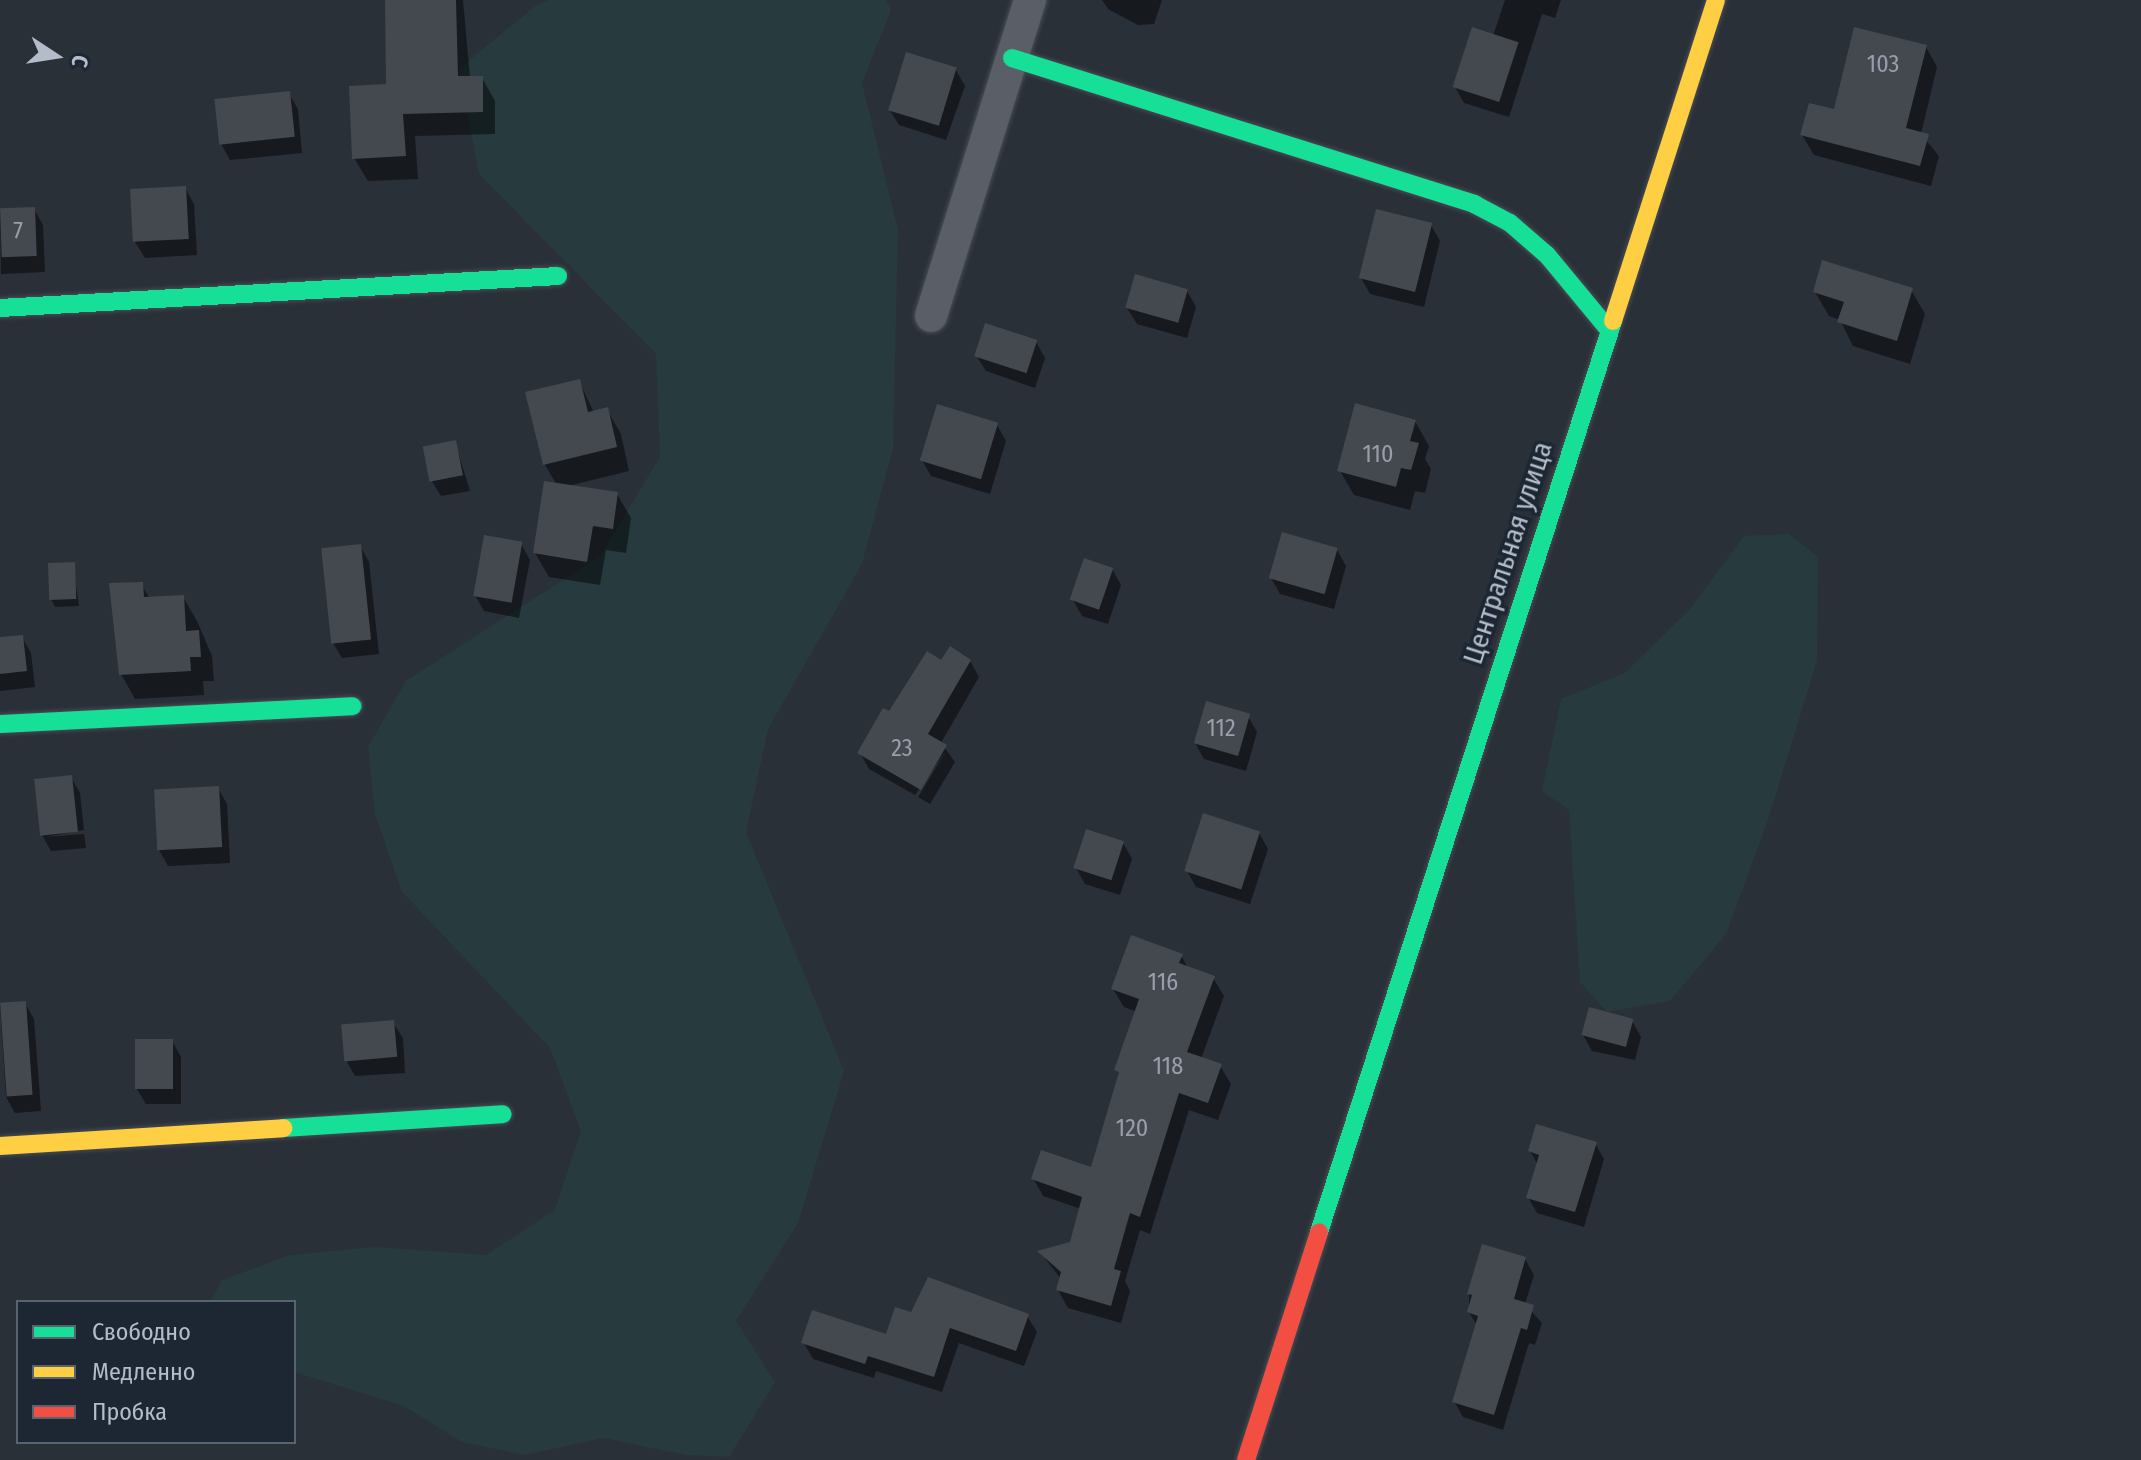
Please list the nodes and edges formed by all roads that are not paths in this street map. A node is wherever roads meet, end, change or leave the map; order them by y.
1 (1030, 0) edge
2 (1716, 0) edge
3 (1012, 58) junction
4 (558, 276) dead end
5 (0, 308) edge
6 (931, 316) dead end
7 (1609, 330) junction
8 (353, 706) dead end
9 (0, 724) edge
10 (503, 1114) dead end
11 (0, 1146) edge
12 (1246, 1460) edge

1 - 3 street
2 - 7 street, Центральная улица
3 - 6 street
3 - 7 street
4 - 5 street
7 - 12 street, Центральная улица
8 - 9 street
10 - 11 street

